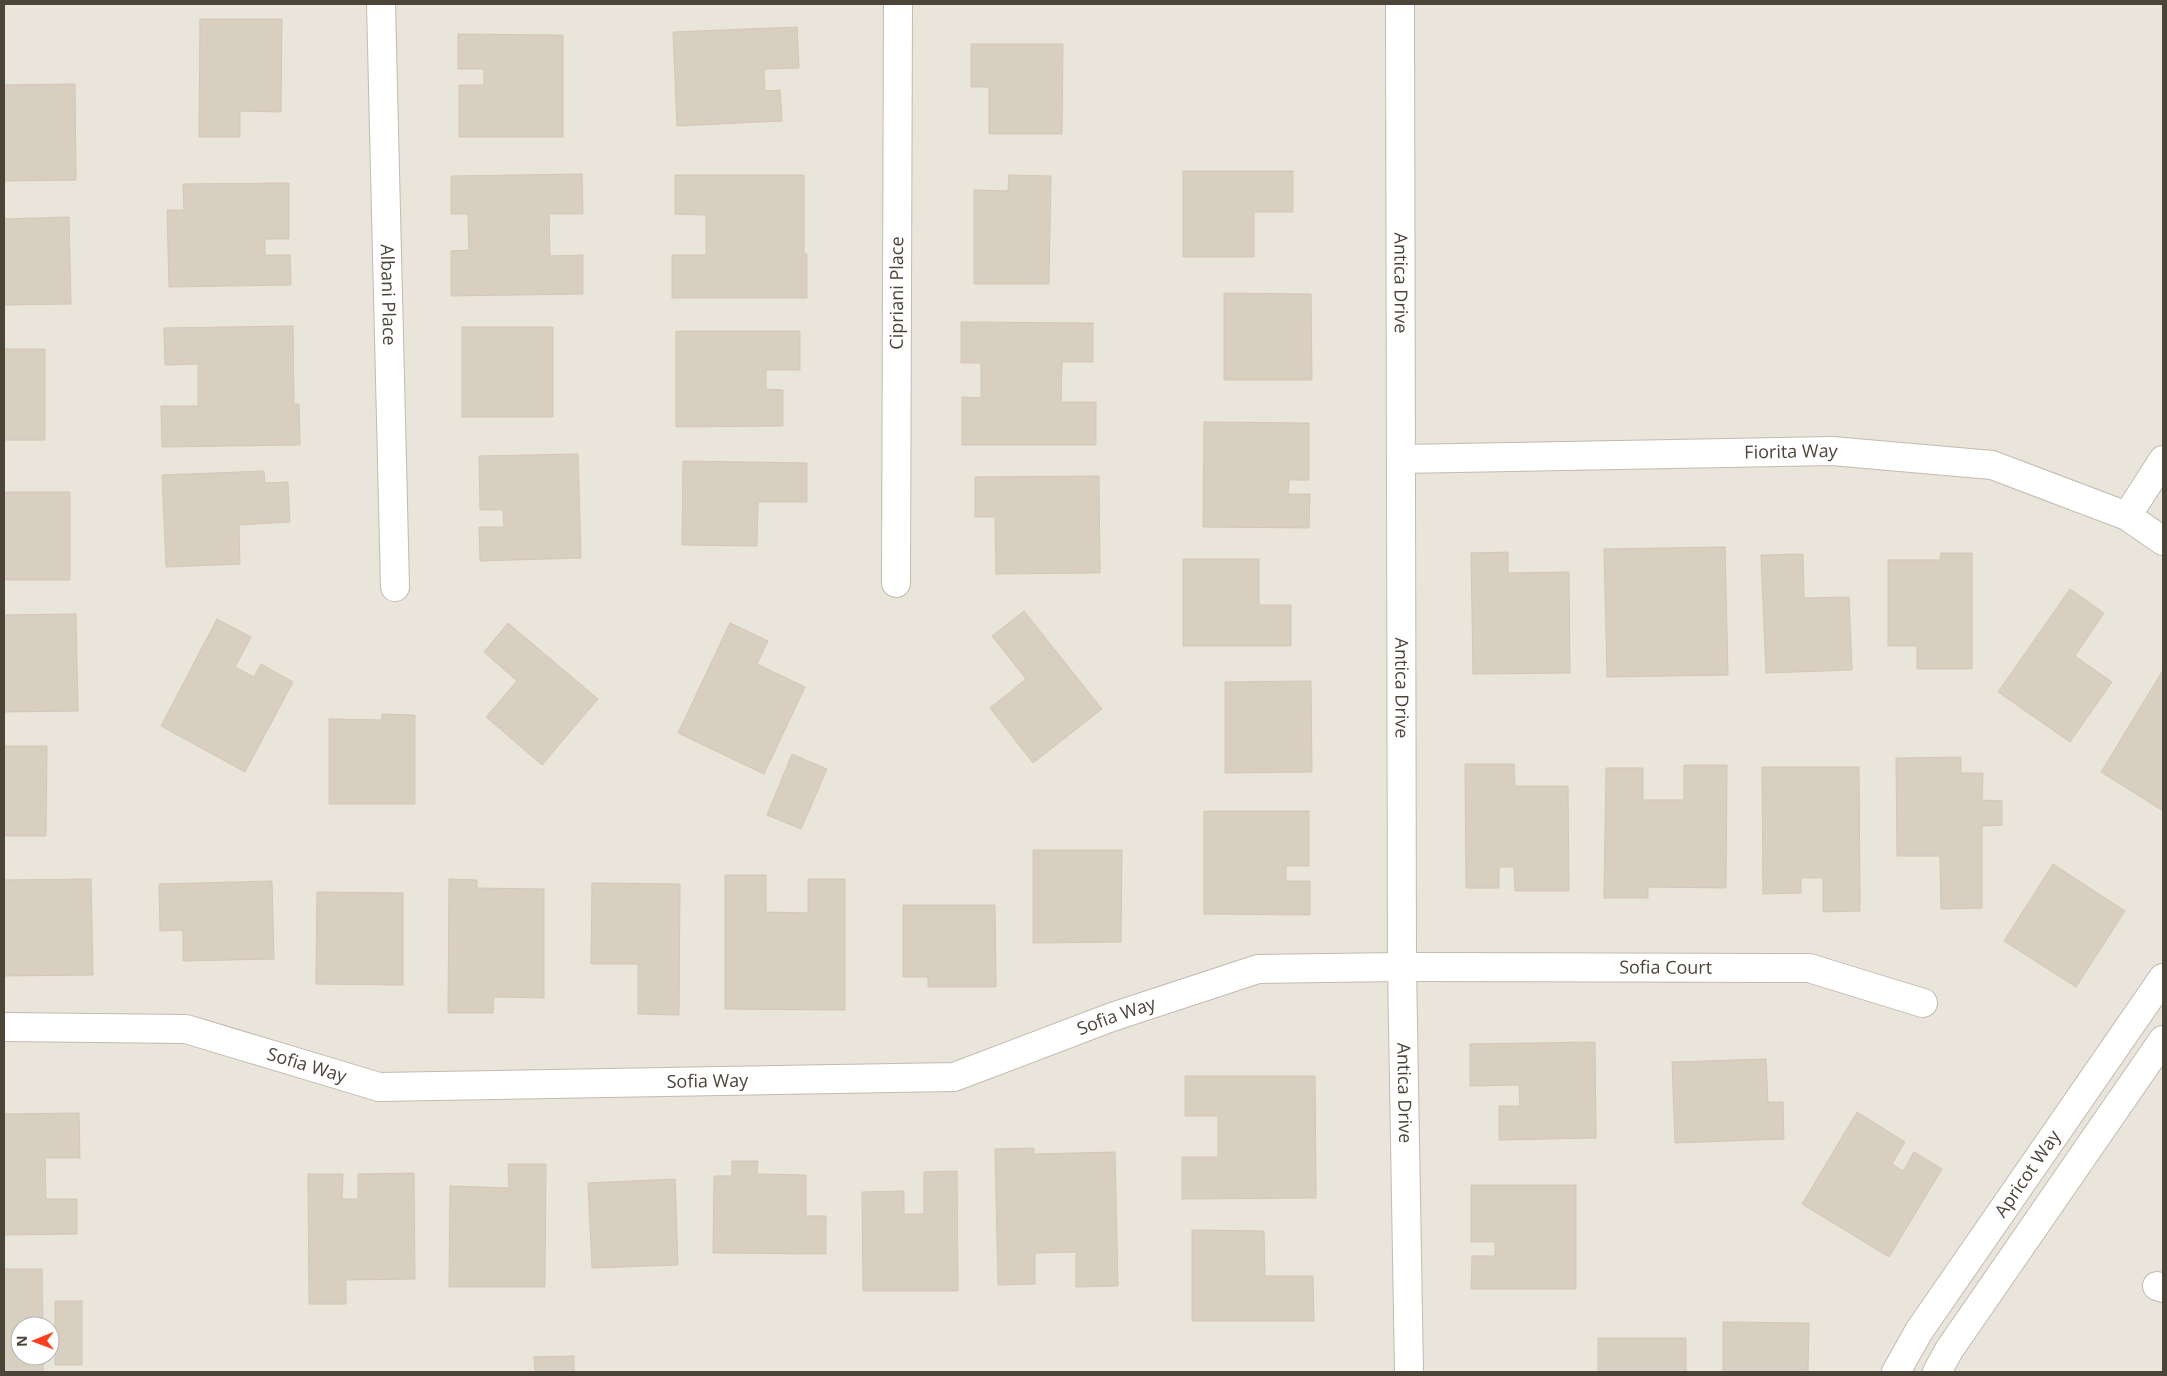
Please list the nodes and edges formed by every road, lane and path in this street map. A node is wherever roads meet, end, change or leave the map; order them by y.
1 (381, 4) edge
2 (898, 4) edge
3 (1400, 4) edge
4 (1401, 459) junction
5 (2163, 460) edge
6 (2127, 516) junction
7 (2163, 541) edge
8 (896, 583) dead end
9 (395, 587) dead end
10 (1402, 967) junction
11 (2163, 978) edge
12 (1923, 1003) dead end
13 (4, 1027) edge
14 (2163, 1040) edge
15 (1409, 1372) edge
16 (1896, 1372) edge
17 (1937, 1372) edge

1 - 9 street, Albani Place
2 - 8 street, Cipriani Place
3 - 4 street, Antica Drive
4 - 6 street, Fiorita Way
4 - 10 street, Antica Drive
5 - 6 street
6 - 7 street, Fiorita Way
10 - 12 street, Sofia Court
10 - 13 street, Sofia Way
10 - 15 street, Antica Drive
11 - 16 street, Apricot Way
14 - 17 street, Apricot Way

